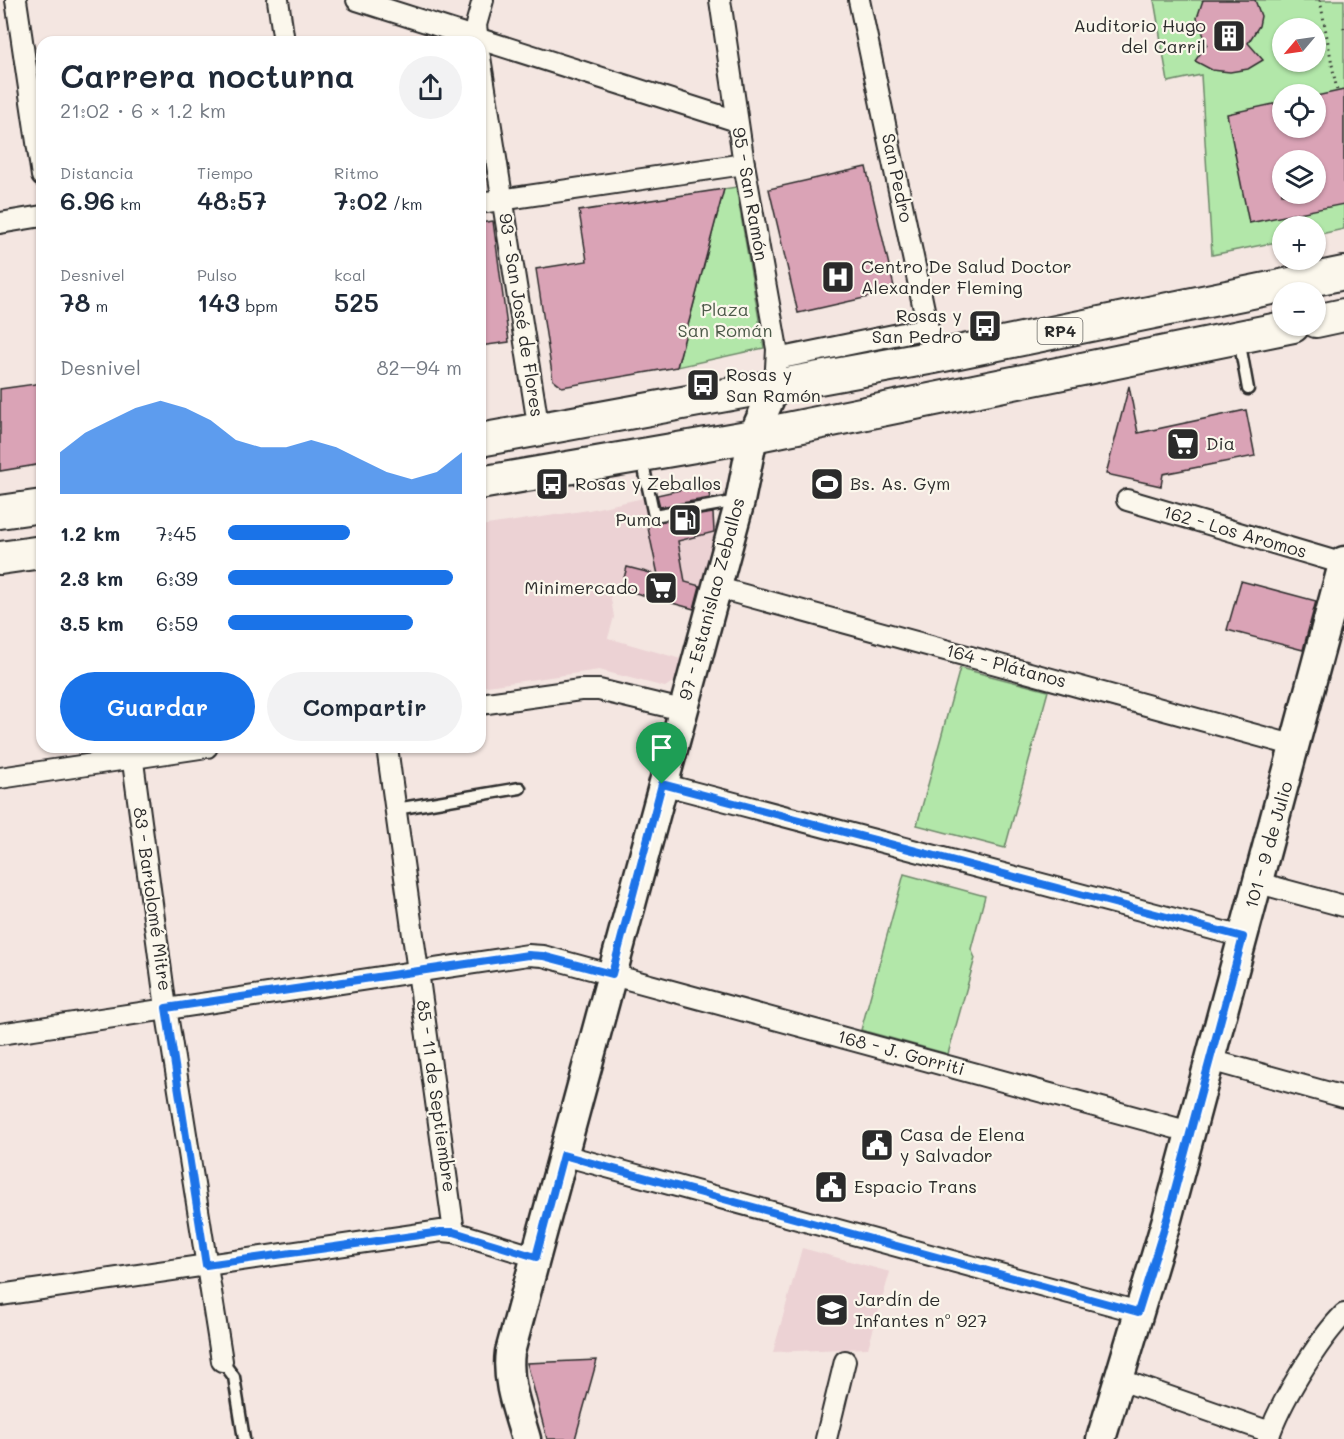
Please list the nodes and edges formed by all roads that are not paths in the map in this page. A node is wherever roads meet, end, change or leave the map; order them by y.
1 (16, 0) edge
2 (278, 0) edge
3 (357, 0) edge
4 (483, 0) edge
5 (720, 0) edge
6 (859, 0) edge
7 (283, 36) edge
8 (452, 36) edge
9 (477, 36) edge
10 (486, 48) edge
11 (486, 97) edge
12 (737, 121) junction
13 (36, 135) edge
14 (744, 164) junction
15 (502, 200) junction
16 (486, 202) edge
17 (36, 217) edge
18 (0, 223) edge
19 (1344, 273) edge
20 (1344, 315) edge
21 (1326, 319) edge
22 (1272, 330) edge
23 (1238, 337) junction
24 (931, 342) junction
25 (776, 373) junction
26 (1248, 389) dead end
27 (539, 431) junction
28 (753, 436) junction
29 (486, 439) edge
30 (641, 455) junction
31 (486, 482) edge
32 (1127, 500) dead end
33 (740, 501) junction
34 (36, 507) edge
35 (0, 512) edge
36 (36, 553) edge
37 (0, 558) edge
38 (1344, 563) edge
39 (715, 587) junction
40 (486, 704) edge
41 (682, 710) junction
42 (1296, 746) junction
43 (132, 753) edge
44 (388, 753) edge
45 (0, 778) edge
46 (662, 784) junction
47 (520, 789) dead end
48 (396, 809) junction
49 (1259, 883) junction
50 (1344, 906) edge
51 (1243, 937) junction
52 (419, 970) junction
53 (612, 974) junction
54 (166, 1008) junction
55 (0, 1034) edge
56 (1210, 1060) junction
57 (1344, 1097) edge
58 (1190, 1132) junction
59 (563, 1155) junction
60 (454, 1232) junction
61 (536, 1257) junction
62 (206, 1265) junction
63 (0, 1295) edge
64 (1138, 1312) junction
65 (1344, 1314) edge
66 (222, 1361) joint
67 (845, 1361) dead end
68 (1118, 1379) junction
69 (1269, 1436) edge
70 (244, 1439) edge
71 (526, 1439) edge
72 (826, 1439) edge
73 (1101, 1439) edge

1 - 13 street
2 - 7 street
3 - 8 street
4 - 9 street, 93 - San José de Flores
5 - 12 street, 95 - San Ramón
6 - 24 street, San Pedro
10 - 12 street
11 - 15 street, 93 - San José de Flores
12 - 14 street, 95 - San Ramón
14 - 15 street
14 - 25 street, 95 - San Ramón
15 - 16 street
15 - 27 street, 93 - San José de Flores
17 - 18 street
19 - 24 main road, RP4
20 - 21 main road
22 - 23 main road, RP4
23 - 26 lane
23 - 28 main road, RP4
24 - 25 main road, RP4
25 - 27 main road, RP4
25 - 28 street, 97 - Estanislao Zeballos
27 - 29 main road, RP4
28 - 30 main road, RP4
28 - 33 street, 97 - Estanislao Zeballos
30 - 31 main road, RP4
30 - 33 lane
32 - 38 street, 162 - Los Aromos
33 - 39 street, 97 - Estanislao Zeballos
34 - 35 main road
36 - 37 main road
38 - 42 street, 101 - 9 de Julio
39 - 41 street, 97 - Estanislao Zeballos
39 - 42 street, 164 - Plátanos
40 - 41 street
41 - 46 street, 97 - Estanislao Zeballos
42 - 49 street, 101 - 9 de Julio
43 - 45 street
43 - 54 street, 83 - Bartolomé Mitre
44 - 48 street, 85 - 11 de Septiembre
46 - 51 street
46 - 53 street, 97 - Estanislao Zeballos
47 - 48 lane
48 - 52 street, 85 - 11 de Septiembre
49 - 50 street
49 - 51 street, 101 - 9 de Julio
51 - 56 street, 101 - 9 de Julio
52 - 53 street, 168 - J. Gorriti
52 - 54 street, 168 - J. Gorriti
52 - 60 street, 85 - 11 de Septiembre
53 - 58 street, 168 - J. Gorriti
53 - 59 street, 97 - Estanislao Zeballos
54 - 55 street, 168 - J. Gorriti
54 - 62 street, 83 - Bartolomé Mitre
56 - 57 street
56 - 58 street, 101 - 9 de Julio
58 - 64 street, 101 - 9 de Julio
59 - 61 street, 97 - Estanislao Zeballos
59 - 64 street
60 - 61 street
60 - 62 street
61 - 71 street, 97 - Estanislao Zeballos
62 - 63 street
62 - 66 street, 83 - Bartolomé Mitre
64 - 68 street, 101 - 9 de Julio
65 - 69 street
66 - 70 lane, 83 - Bartolomé Mitre
67 - 72 street
68 - 69 street
68 - 73 street, 101 - 9 de Julio

